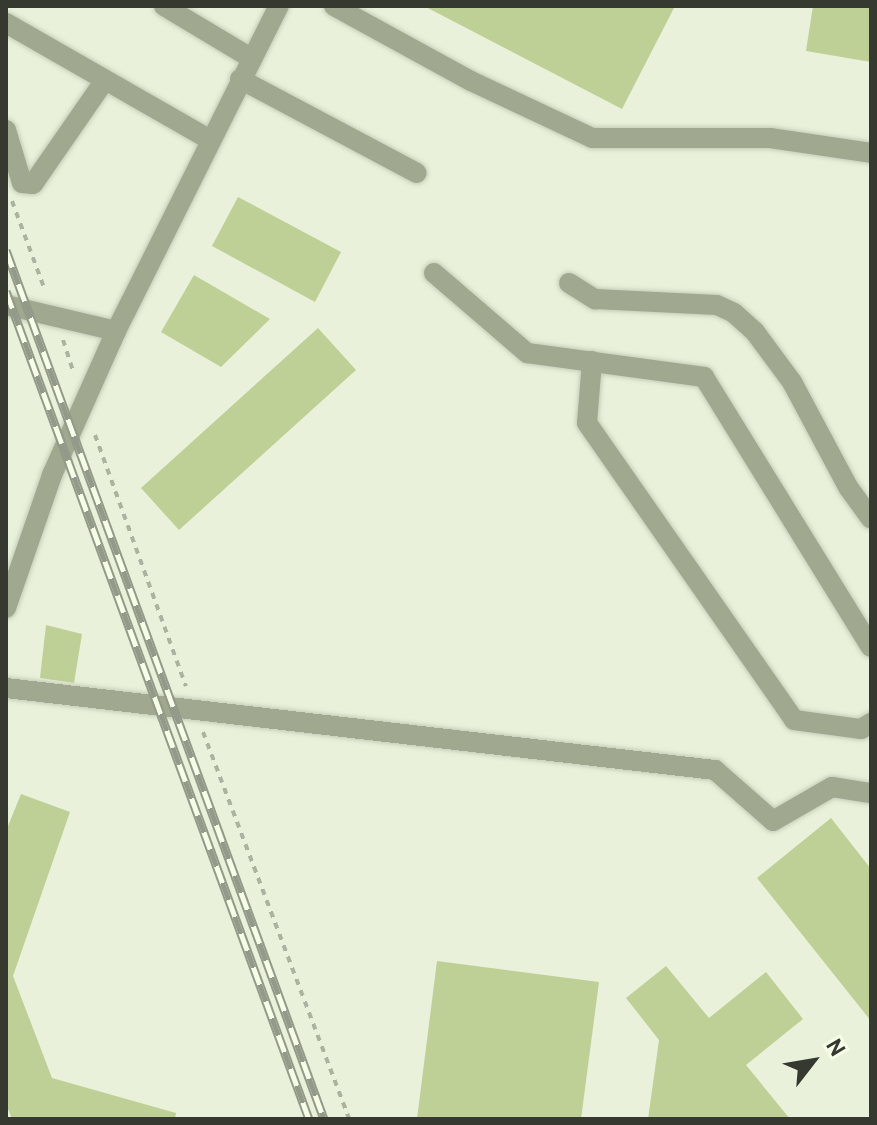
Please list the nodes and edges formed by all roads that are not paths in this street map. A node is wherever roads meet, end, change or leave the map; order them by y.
1 (164, 6) edge
2 (279, 6) edge
3 (334, 6) edge
4 (6, 23) edge
5 (251, 58) junction
6 (240, 79) junction
7 (105, 80) junction
8 (6, 130) edge
9 (210, 140) junction
10 (871, 153) edge
11 (417, 173) dead end
12 (434, 273) dead end
13 (569, 283) dead end
14 (6, 305) edge
15 (116, 331) junction
16 (592, 361) junction
17 (871, 519) edge
18 (6, 608) edge
19 (871, 647) edge
20 (6, 688) edge
21 (871, 723) edge
22 (871, 793) edge

1 - 5 street
2 - 5 street
3 - 10 street
4 - 7 street
5 - 6 street
6 - 9 street
6 - 11 street
7 - 8 street
7 - 9 street
9 - 15 street
12 - 16 street
13 - 17 street
14 - 15 street
15 - 18 street
16 - 19 street
16 - 21 street
20 - 22 street

